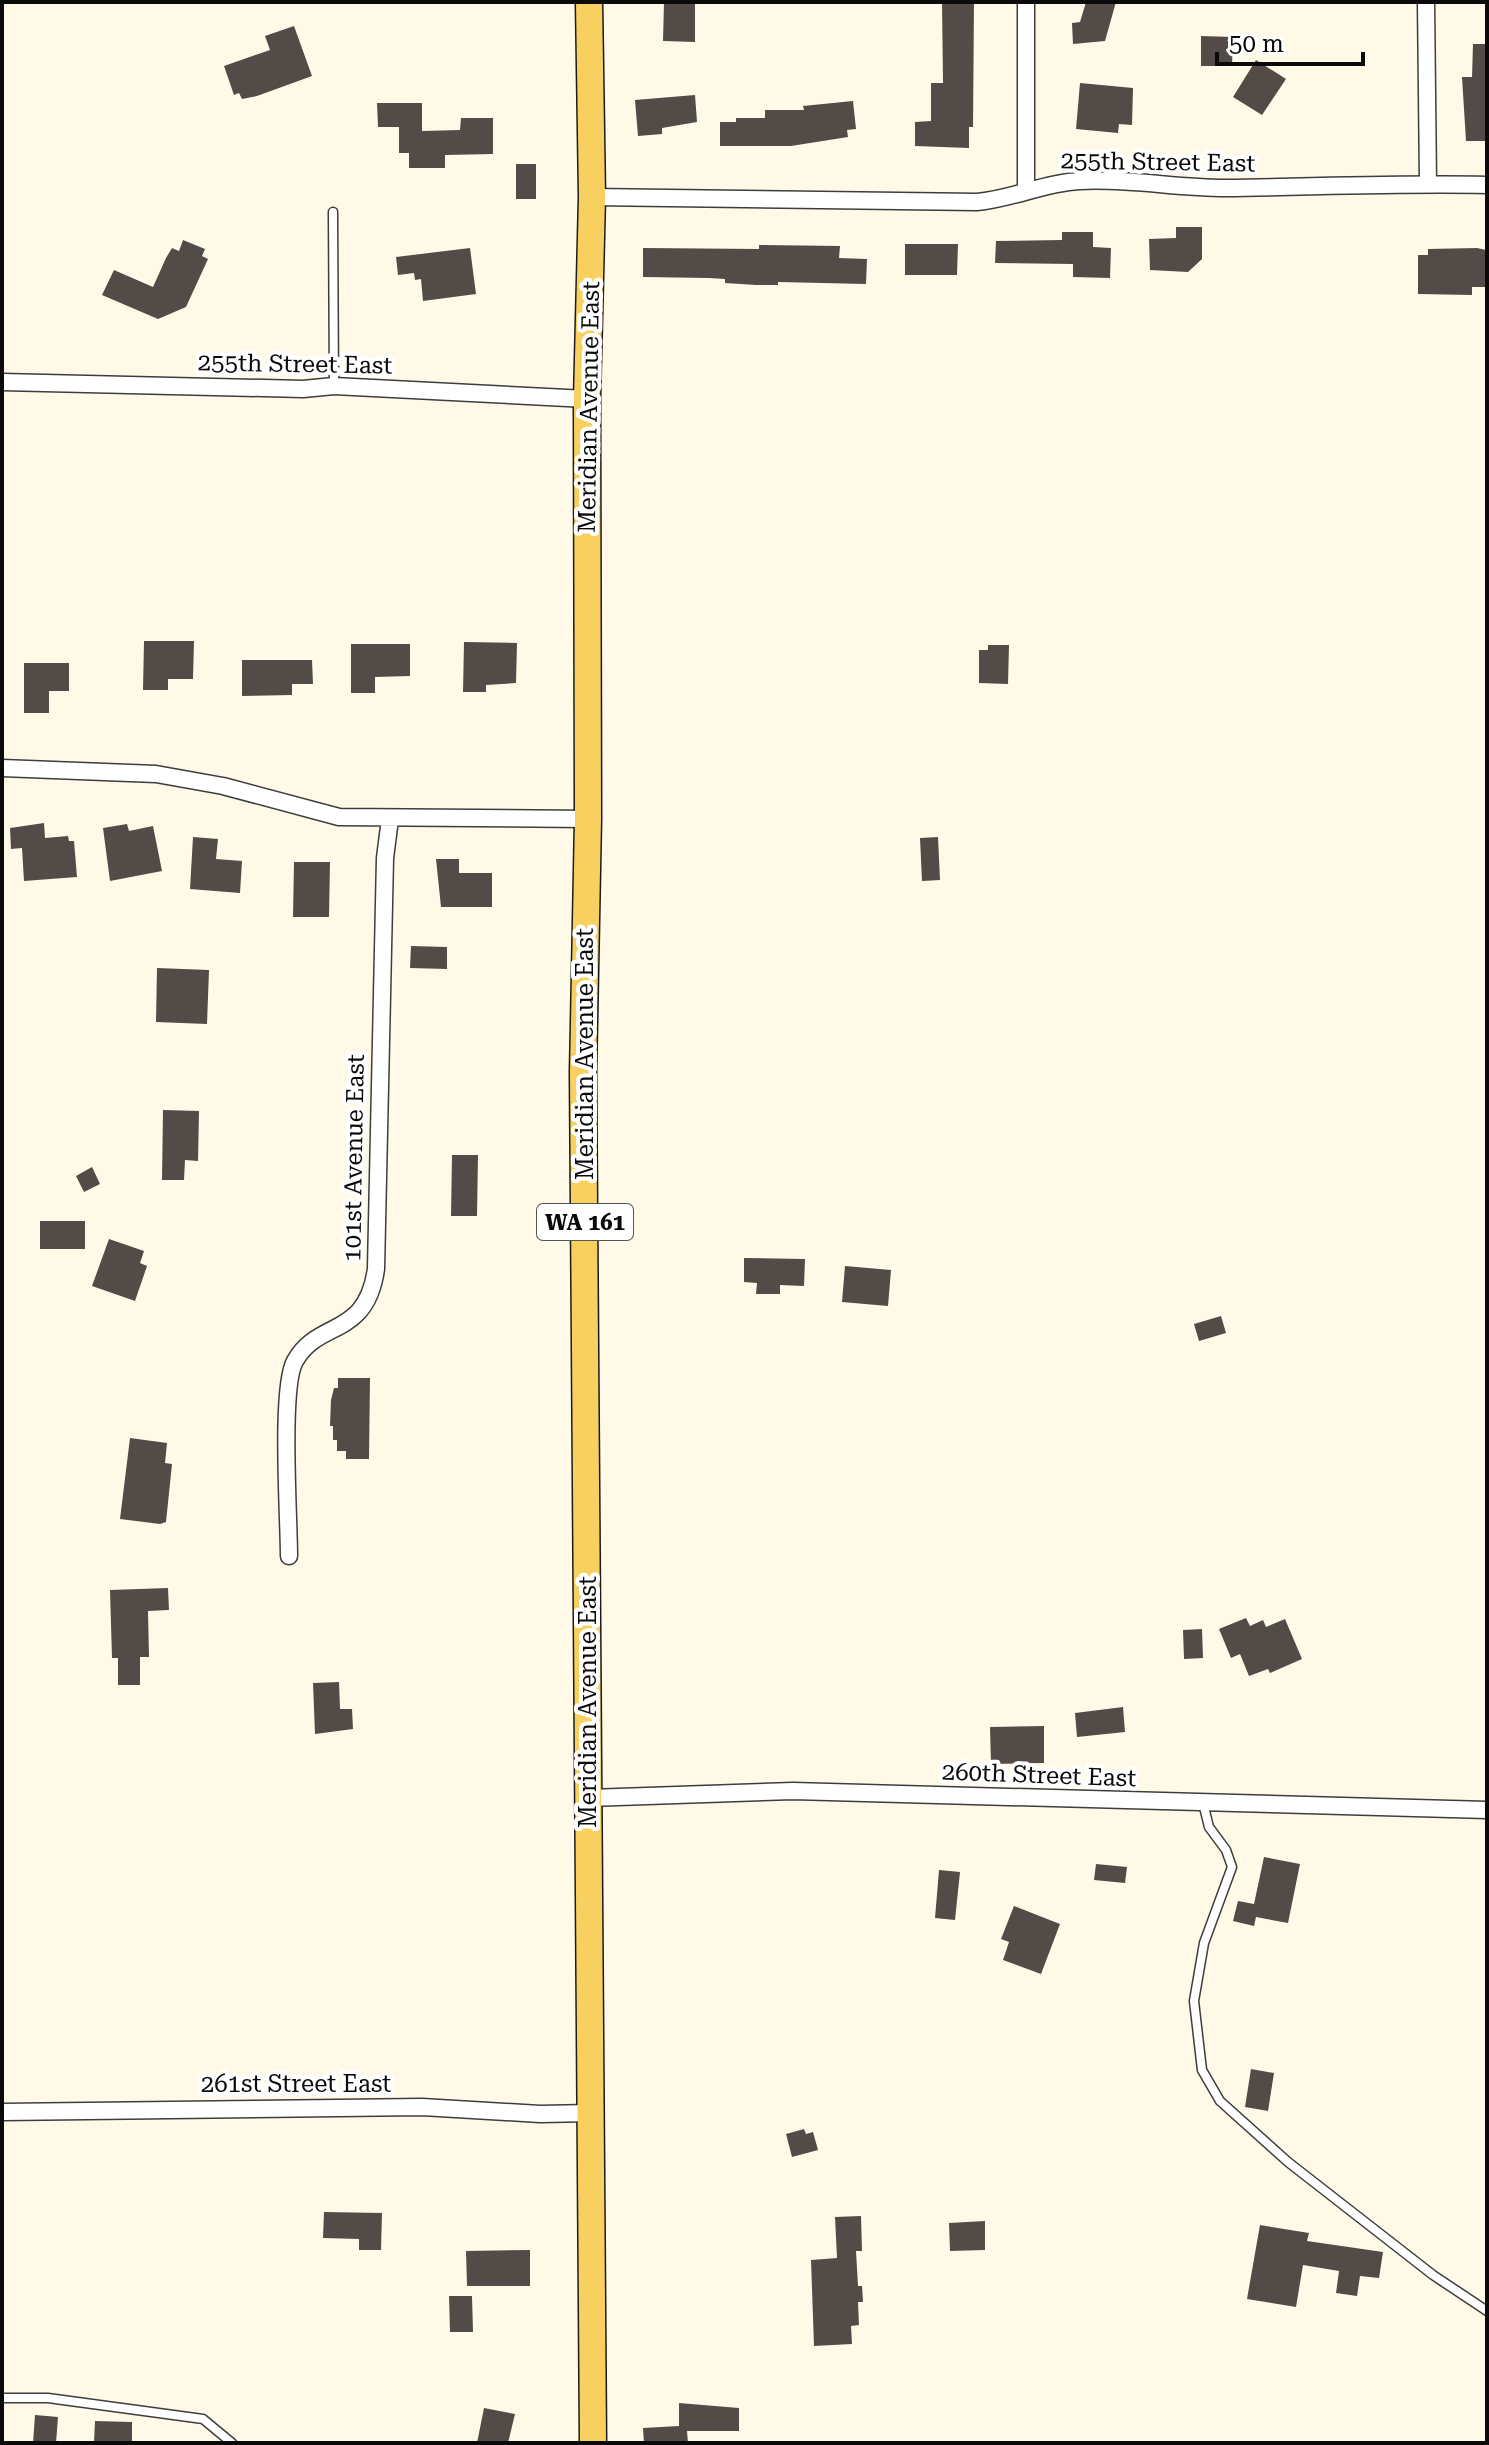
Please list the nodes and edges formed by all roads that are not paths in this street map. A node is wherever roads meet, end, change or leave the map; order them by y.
1 (589, 2) edge
2 (1026, 2) edge
3 (1426, 2) edge
4 (1428, 184) junction
5 (1487, 185) edge
6 (1026, 191) junction
7 (592, 197) junction
8 (333, 212) dead end
9 (2, 382) edge
10 (334, 386) junction
11 (587, 399) junction
12 (2, 768) edge
13 (390, 819) junction
14 (588, 819) junction
15 (289, 1556) dead end
16 (589, 1798) junction
17 (1203, 1803) junction
18 (1487, 1810) edge
19 (2, 2112) edge
20 (591, 2113) junction
21 (1487, 2311) edge
22 (2, 2398) edge
23 (232, 2443) edge
24 (593, 2443) edge

1 - 7 main road, Meridian Avenue East / WA 161
2 - 6 street
3 - 4 street
4 - 5 street, 255th Street East
4 - 6 street, 255th Street East
6 - 7 street, 255th Street East
7 - 11 main road, Meridian Avenue East / WA 161
8 - 10 lane
9 - 10 street, 255th Street East
10 - 11 street, 255th Street East
11 - 14 main road, Meridian Avenue East / WA 161
12 - 13 street
13 - 14 street
13 - 15 street, 101st Avenue East
14 - 16 main road, Meridian Avenue East / WA 161
16 - 17 street, 260th Street East
16 - 20 main road, Meridian Avenue East / WA 161
17 - 18 street, 260th Street East
17 - 21 lane
19 - 20 street, 261st Street East
20 - 24 main road, Meridian Avenue East / WA 161
22 - 23 lane

